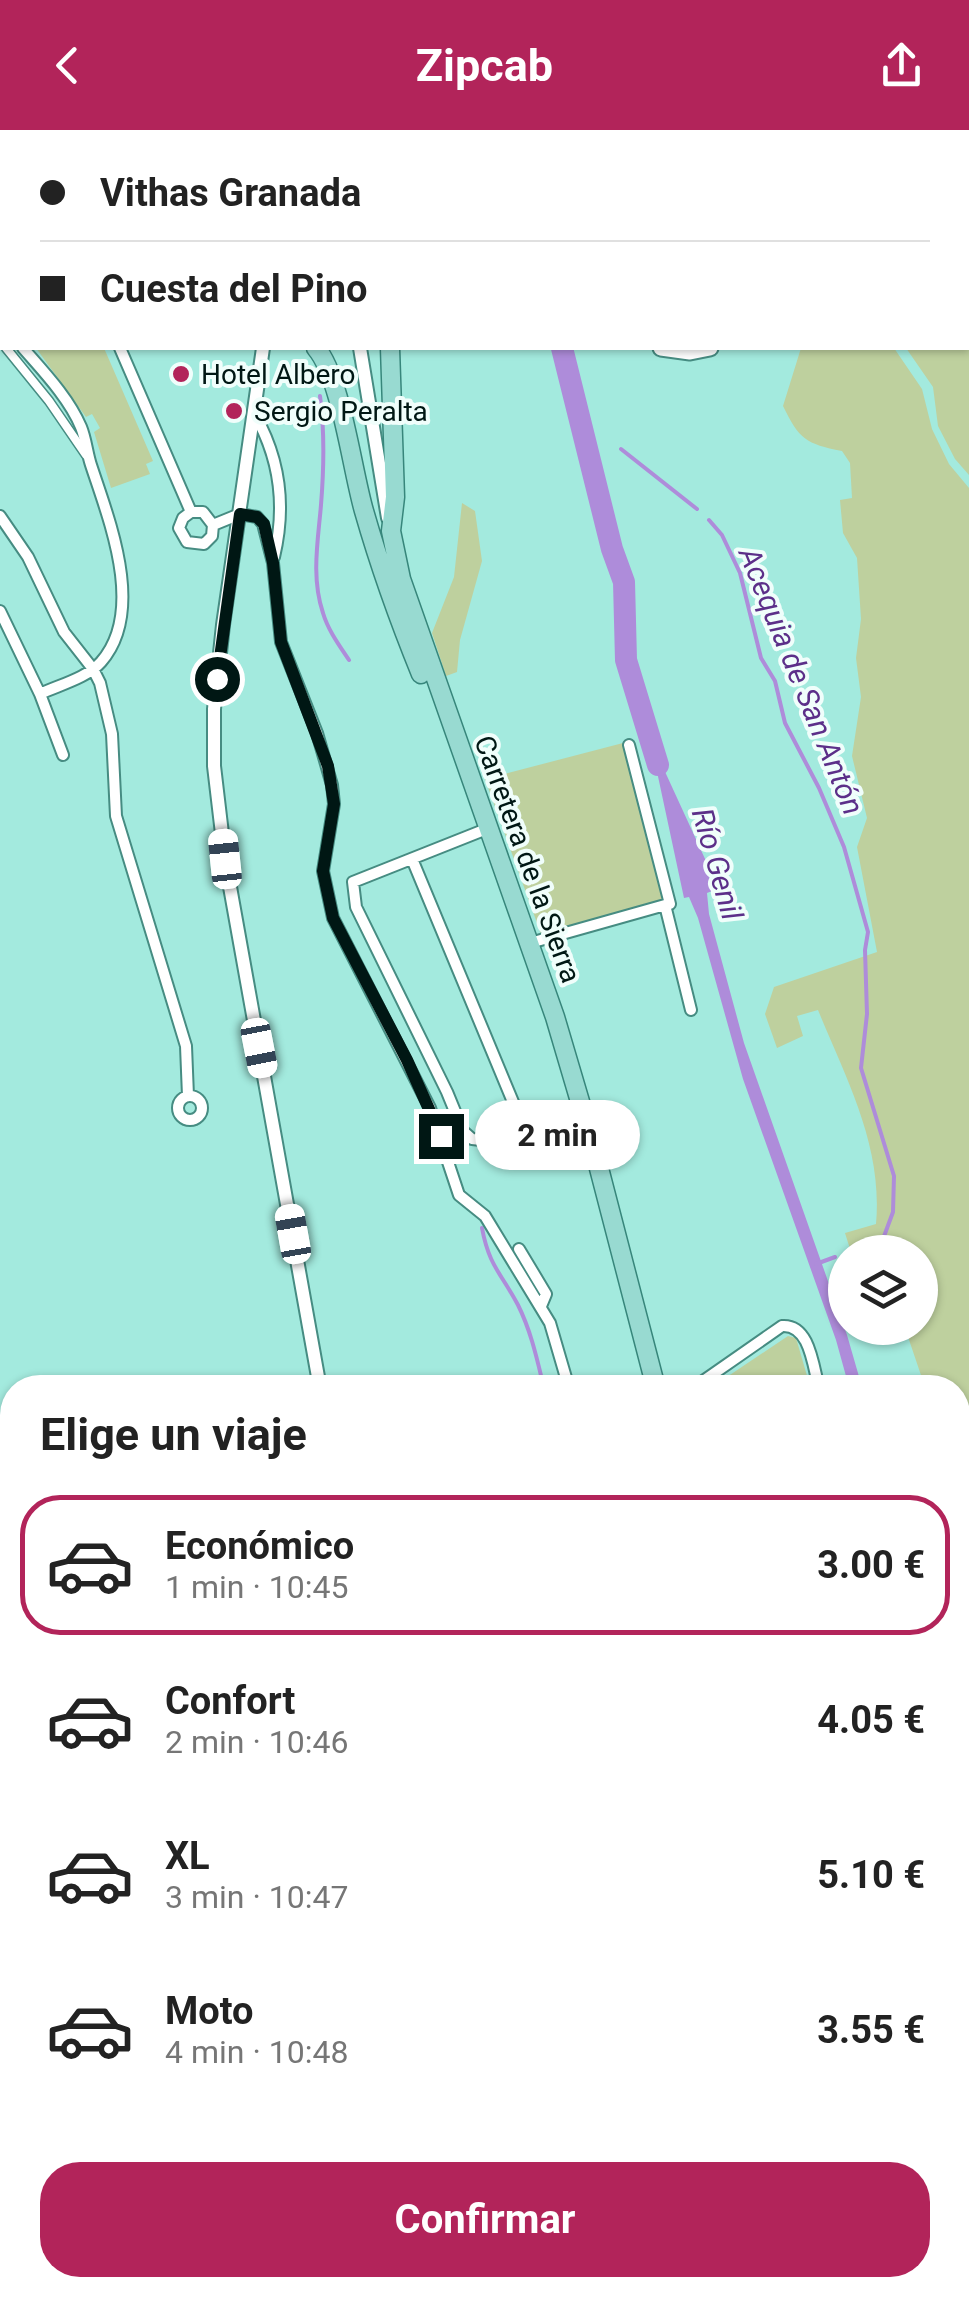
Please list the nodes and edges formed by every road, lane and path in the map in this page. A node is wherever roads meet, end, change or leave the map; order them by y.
1 (8, 350) edge
2 (24, 350) edge
3 (121, 350) edge
4 (265, 350) edge
5 (317, 350) edge
6 (360, 350) edge
7 (390, 350) edge
8 (255, 415) junction
9 (89, 458) junction
10 (191, 512) junction
11 (240, 514) junction
12 (0, 516) edge
13 (214, 525) junction
14 (391, 531) junction
15 (273, 563) junction
16 (0, 610) edge
17 (93, 670) junction
18 (40, 694) junction
19 (629, 745) dead end
20 (63, 755) dead end
21 (463, 758) junction
22 (489, 828) junction
23 (412, 858) junction
24 (665, 905) junction
25 (530, 943) junction
26 (691, 1010) dead end
27 (188, 1096) dead end
28 (582, 1108) junction
29 (523, 1126) junction
30 (519, 1249) dead end
31 (542, 1306) junction
32 (318, 1375) edge
33 (565, 1375) edge
34 (653, 1375) edge
35 (711, 1375) edge
36 (815, 1375) edge

1 - 9 street
2 - 9 street
3 - 10 street
4 - 8 street
5 - 21 main road
6 - 14 street, Carretera de la Sierra
7 - 14 main road
8 - 11 street
8 - 15 street
9 - 17 street
10 - 13 street
10 - 13 street
11 - 13 street
11 - 15 street
11 - 32 street
12 - 17 street
14 - 21 main road, Carretera de la Sierra
15 - 31 street
16 - 18 street
17 - 18 street
17 - 27 street
18 - 20 street
19 - 24 street
21 - 22 main road, Carretera de la Sierra
22 - 23 street
22 - 25 main road, Carretera de la Sierra
23 - 29 street
23 - 29 street
24 - 25 street
24 - 26 street
25 - 28 main road, Carretera de la Sierra
28 - 29 street
28 - 34 main road, Carretera de la Sierra
30 - 31 street
31 - 33 street
35 - 36 street

